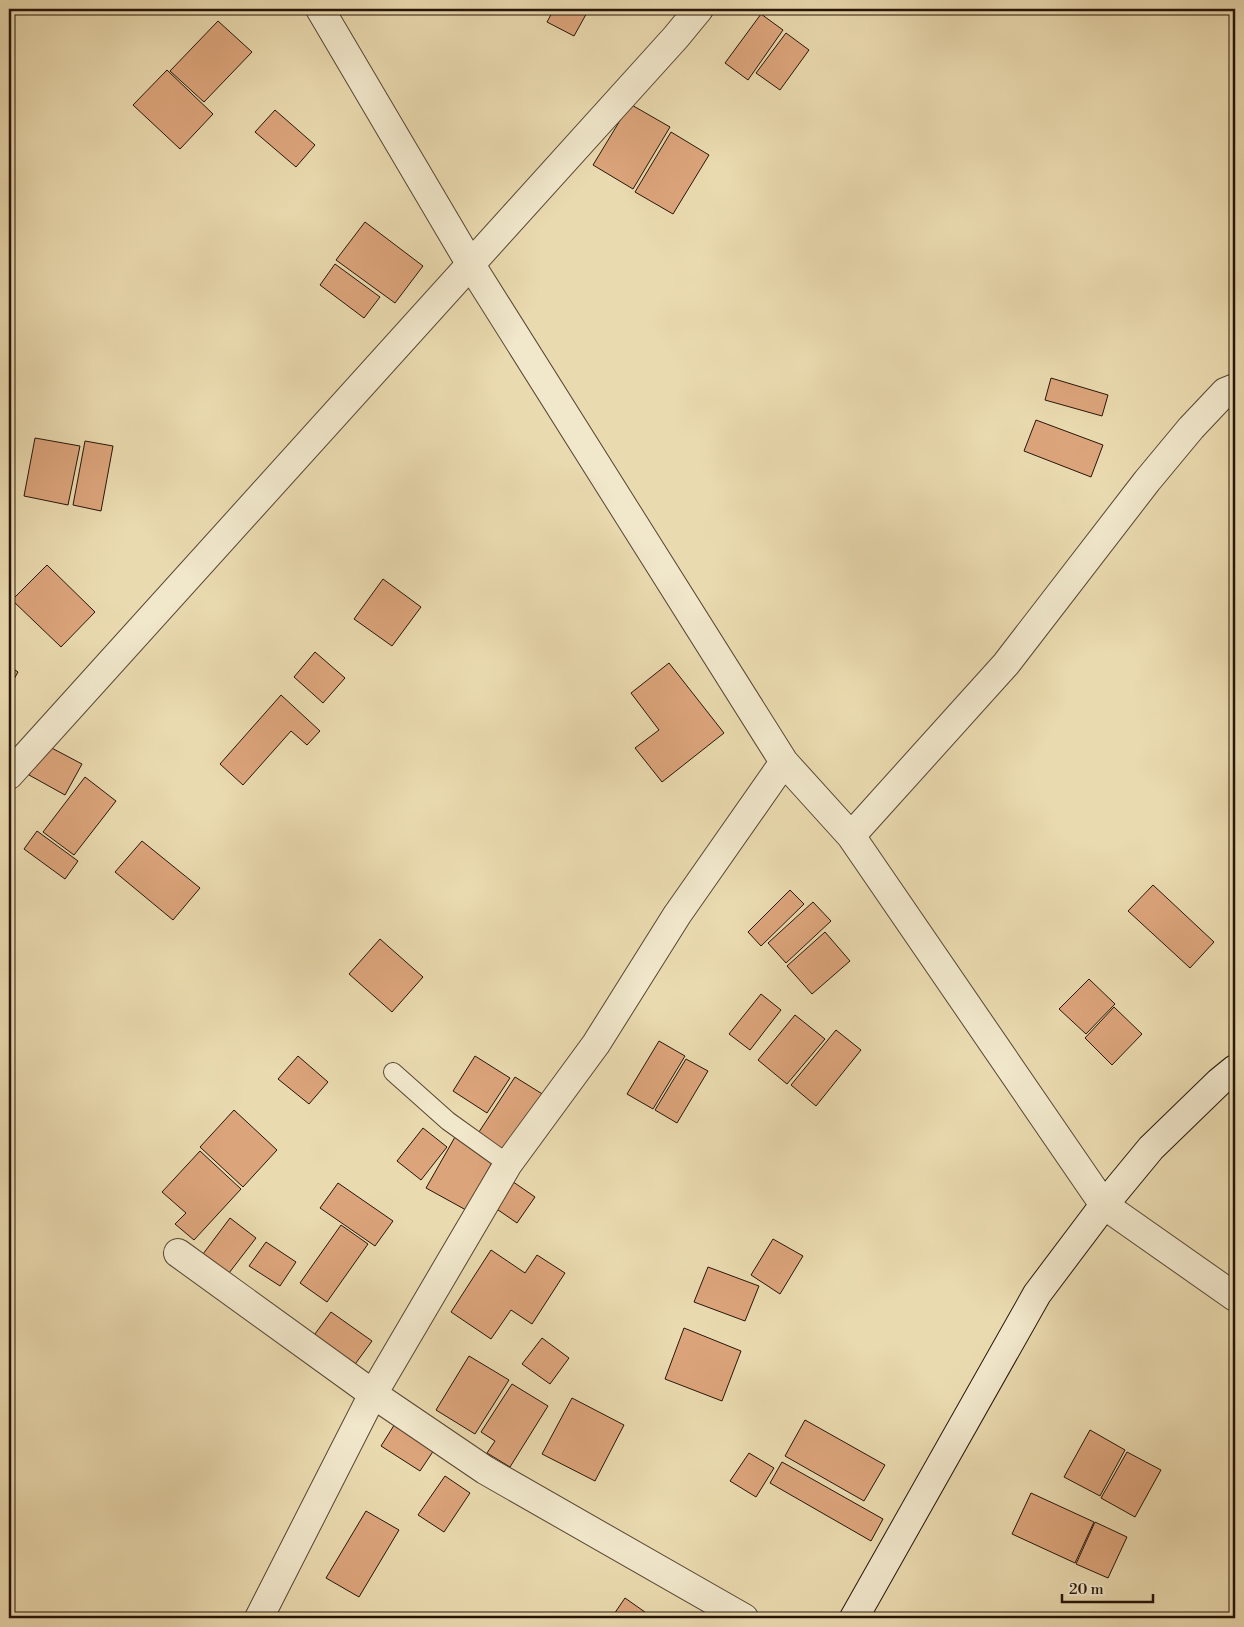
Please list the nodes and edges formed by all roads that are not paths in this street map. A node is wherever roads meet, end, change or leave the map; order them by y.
1 (320, 9) edge
2 (699, 9) edge
3 (471, 265) junction
4 (1235, 388) edge
5 (784, 762) junction
6 (9, 775) edge
7 (851, 836) junction
8 (1235, 1069) edge
9 (393, 1072) dead end
10 (508, 1164) junction
11 (1104, 1205) junction
12 (178, 1253) dead end
13 (1235, 1297) edge
14 (373, 1394) junction
15 (260, 1618) edge
16 (744, 1618) edge
17 (854, 1618) edge

1 - 3 street
2 - 3 street
3 - 5 street
3 - 6 street
4 - 7 street
5 - 7 street
5 - 10 street
7 - 11 street
8 - 11 street
9 - 10 lane
10 - 14 street
11 - 13 street
11 - 17 street
12 - 14 street
14 - 15 street
14 - 16 street

